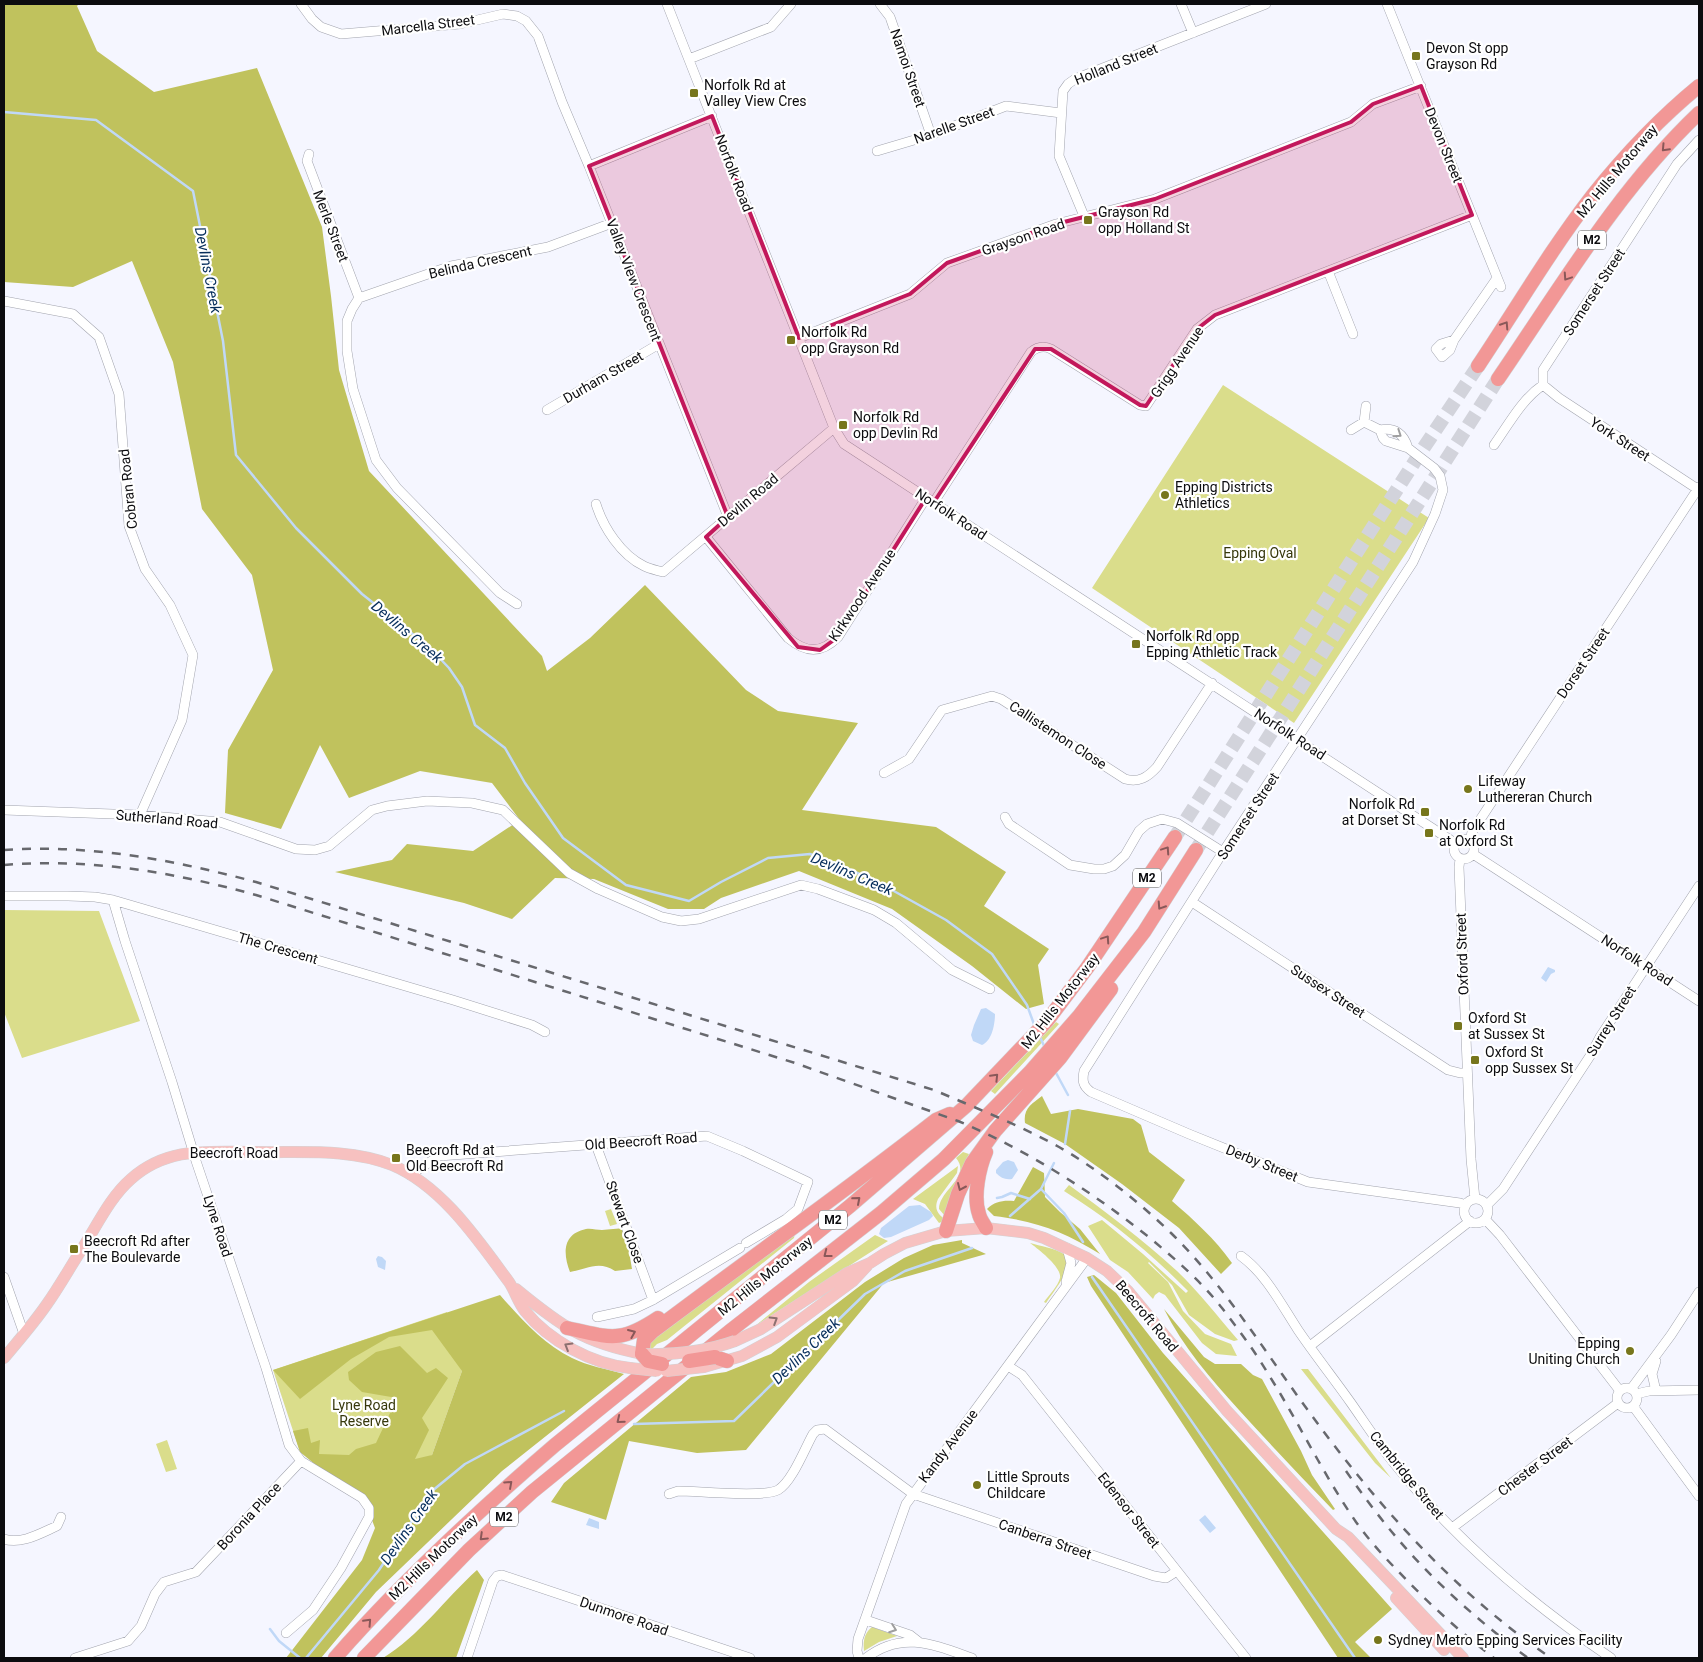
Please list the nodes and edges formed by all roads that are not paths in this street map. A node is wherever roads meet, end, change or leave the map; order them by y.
1 (301, 4) edge
2 (667, 4) edge
3 (790, 4) edge
4 (880, 4) edge
5 (1181, 4) edge
6 (1266, 4) edge
7 (1387, 4) edge
8 (1193, 32) junction
9 (689, 59) junction
10 (1421, 86) junction
11 (1699, 86) edge
12 (1061, 113) junction
13 (1699, 113) edge
14 (712, 116) junction
15 (931, 135) junction
16 (1699, 140) edge
17 (877, 151) dead end
18 (309, 154) dead end
19 (589, 166) junction
20 (1472, 215) junction
21 (1084, 216) junction
22 (612, 223) junction
23 (1328, 271) junction
24 (358, 298) junction
25 (4, 300) edge
26 (1353, 334) dead end
27 (799, 338) junction
28 (1454, 340) dead end
29 (659, 344) junction
30 (1478, 366) tunnel mouth
31 (1498, 379) tunnel mouth
32 (1544, 385) junction
33 (1366, 406) dead end
34 (548, 410) dead end
35 (1364, 422) junction
36 (834, 428) junction
37 (1351, 430) dead end
38 (1380, 430) junction
39 (1494, 445) dead end
40 (1408, 448) junction
41 (1699, 489) edge
42 (930, 500) junction
43 (596, 504) dead end
44 (728, 517) junction
45 (706, 537) junction
46 (517, 604) dead end
47 (1212, 683) junction
48 (1298, 740) junction
49 (884, 773) dead end
50 (4, 810) edge
51 (140, 815) junction
52 (1005, 817) dead end
53 (1175, 836) tunnel mouth
54 (1470, 841) junction
55 (1455, 843) junction
56 (1196, 850) tunnel mouth
57 (1224, 852) junction
58 (1473, 854) junction
59 (1460, 859) junction
60 (1699, 886) edge
61 (4, 896) edge
62 (113, 900) junction
63 (1192, 902) junction
64 (1646, 966) junction
65 (990, 989) dead end
66 (1699, 1001) edge
67 (546, 1032) dead end
68 (1058, 1051) junction
69 (1084, 1071) joint
70 (1467, 1073) junction
71 (966, 1106) junction
72 (995, 1131) junction
73 (596, 1145) junction
74 (194, 1152) junction
75 (410, 1174) junction
76 (1475, 1199) junction
77 (1466, 1205) junction
78 (1487, 1205) junction
79 (1485, 1219) junction
80 (1470, 1221) junction
81 (986, 1228) junction
82 (946, 1231) junction
83 (1067, 1248) junction
84 (1241, 1256) dead end
85 (1087, 1258) junction
86 (870, 1263) junction
87 (734, 1270) junction
88 (4, 1277) edge
89 (510, 1284) junction
90 (1062, 1292) junction
91 (1699, 1292) edge
92 (653, 1300) junction
93 (597, 1317) dead end
94 (567, 1328) junction
95 (24, 1334) junction
96 (1671, 1335) junction
97 (1310, 1346) junction
98 (642, 1354) junction
99 (4, 1358) edge
100 (721, 1359) junction
101 (1008, 1366) junction
102 (1699, 1390) edge
103 (1620, 1391) junction
104 (1656, 1391) junction
105 (1634, 1392) junction
106 (1618, 1403) junction
107 (1633, 1406) junction
108 (301, 1460) junction
109 (669, 1494) dead end
110 (913, 1494) junction
111 (1699, 1496) edge
112 (61, 1516) dead end
113 (1452, 1528) junction
114 (1336, 1529) junction
115 (4, 1539) edge
116 (1177, 1571) junction
117 (866, 1620) junction
118 (286, 1634) dead end
119 (919, 1642) junction
120 (75, 1658) edge
121 (335, 1658) edge
122 (364, 1658) edge
123 (467, 1658) edge
124 (750, 1658) edge
125 (859, 1658) edge
126 (866, 1658) edge
127 (972, 1658) edge
128 (1246, 1658) edge
129 (1452, 1658) edge
130 (1462, 1658) edge
131 (1611, 1658) edge

1 - 19 street, Marcella Street
2 - 9 street, Norfolk Road
3 - 9 street
4 - 15 street, Namoi Street
5 - 8 street
6 - 8 street, Holland Street
7 - 10 street, Devon Street
8 - 12 street, Holland Street
9 - 14 street, Norfolk Road
10 - 20 street, Devon Street
10 - 21 street, Grayson Road
30 -> 11 highway, M2 Hills Motorway / M2
12 - 15 street, Narelle Street
12 - 21 street, Holland Street
13 -> 31 highway, M2 Hills Motorway / M2
14 - 19 street
14 - 27 street, Norfolk Road
15 - 17 street, Narelle Street
16 - 32 street, Somerset Street
18 - 24 street, Merle Street
19 - 22 street, Valley View Crescent
20 - 23 street, Grigg Avenue
20 - 28 street, Devon Street
21 - 27 street, Grayson Road
22 - 24 street, Belinda Crescent
22 - 29 street, Valley View Crescent
23 - 26 street
23 - 42 street, Grigg Avenue
24 - 46 street
25 - 51 street, Cobran Road
27 - 36 street, Norfolk Road
29 - 34 street, Durham Street
29 - 44 street, Valley View Crescent
32 - 39 street
32 - 41 street, York Street
33 - 35 street
35 - 37 street
35 - 38 street
36 - 42 street, Norfolk Road
36 - 44 street, Devlin Road
38 - 40 street
38 -> 40 street
40 - 48 street, Somerset Street
41 - 54 street, Dorset Street
42 - 45 street, Kirkwood Avenue
42 - 47 street, Norfolk Road
43 - 45 street, Devlin Road
44 - 45 street, Devlin Road
47 - 48 street, Norfolk Road
47 - 49 street, Callistemon Close
48 - 55 street, Norfolk Road
48 - 57 street, Somerset Street
50 - 51 street, Sutherland Road
51 - 65 street, Sutherland Road
52 - 57 street
71 -> 53 highway, M2 Hills Motorway / M2
54 - 55 street
54 - 58 street
55 - 59 street
56 -> 68 highway, M2
57 - 63 street, Somerset Street
58 - 59 street
58 - 64 street, Norfolk Road
59 - 70 street, Oxford Street
60 - 64 street, Surrey Street
61 - 62 street, The Crescent
62 - 67 street, The Crescent
62 - 74 street, Lyne Road
63 - 69 street, Somerset Street
63 - 70 street, Sussex Street
64 - 66 street, Norfolk Road
64 - 78 street, Surrey Street
68 - 72 highway
68 -> 122 highway, M2 Hills Motorway / M2
69 - 77 street, Derby Street
70 - 76 street, Oxford Street
71 - 87 highway, M2
121 -> 71 highway, M2 Hills Motorway / M2
72 - 81 highway
72 -> 82 highway
73 - 75 street, Old Beecroft Road
73 - 92 street, Stewart Close
73 - 92 street, Old Beecroft Road
74 - 75 main road, Beecroft Road
74 - 95 main road, Beecroft Road
74 - 108 street, Lyne Road
75 - 89 main road, Beecroft Road
76 - 77 street
76 - 78 street
77 - 80 street
78 - 79 street
79 - 80 street
79 - 103 street
80 - 97 street
81 - 82 main road, Beecroft Road
81 - 83 main road, Beecroft Road
82 - 86 main road, Beecroft Road
83 - 85 main road, Beecroft Road
83 - 90 street
84 - 97 street, Cambridge Street
85 - 90 street, Kandy Avenue
85 - 114 main road, Beecroft Road
98 -> 86 main road, Beecroft Road, bridge
86 - 100 main road, Beecroft Road
94 -> 87 highway, M2
87 - 98 highway, M2
88 - 95 street
89 - 94 main road, Beecroft Road
100 -> 89 main road, Beecroft Road, bridge
90 - 101 street, Kandy Avenue
91 - 96 street
92 - 93 street
94 - 98 main road, Beecroft Road
95 - 99 main road, Beecroft Road
96 - 104 street
96 - 105 street
97 - 113 street, Cambridge Street
98 - 100 highway, bridge
101 - 110 street, Kandy Avenue
101 - 116 street, Edensor Street
102 - 104 street
103 - 105 street
103 - 106 street
104 - 105 street
105 - 107 street
106 - 107 street
106 - 113 street, Chester Street
107 - 111 street
108 - 118 street, Lyne Road
108 - 120 street, Boronia Place
109 - 110 street, Canberra Street
110 - 116 street, Canberra Street
110 - 117 street, Kandy Avenue
112 - 115 street
113 - 131 street, Cambridge Street
114 - 129 main road, Beecroft Road
114 - 130 main road, Beecroft Road
116 - 128 street, Edensor Street
117 -> 119 street
117 - 125 street, Kandy Avenue
119 - 126 street
119 - 127 street
123 - 124 street, Dunmore Road

